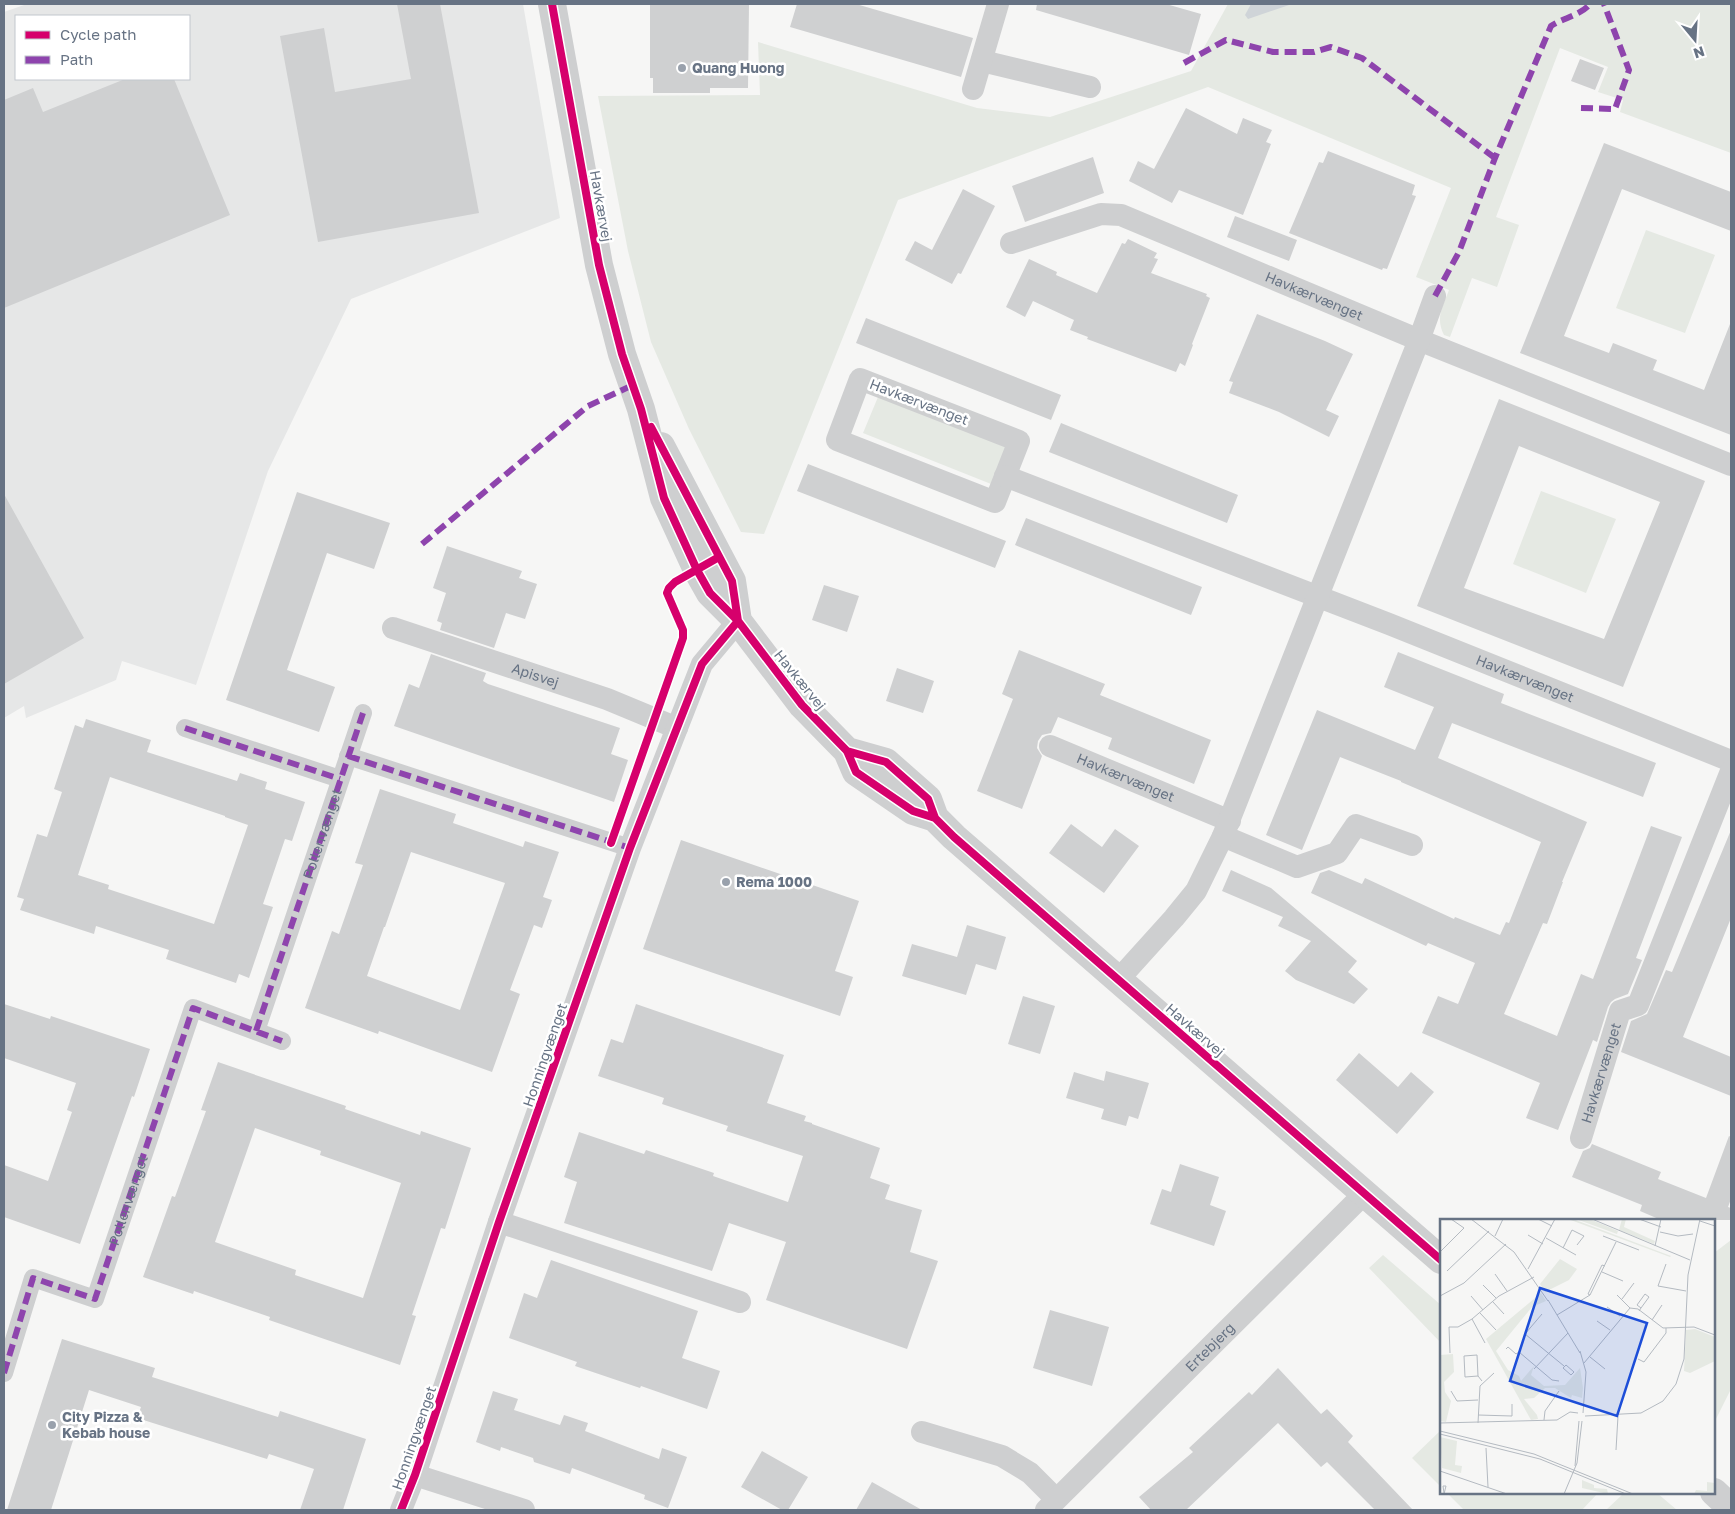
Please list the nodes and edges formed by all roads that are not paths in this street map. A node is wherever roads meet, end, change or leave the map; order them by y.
1 (552, 4) edge
2 (998, 4) edge
3 (982, 61) junction
4 (1090, 87) dead end
5 (973, 89) dead end
6 (1011, 243) dead end
7 (1435, 296) dead end
8 (1419, 340) junction
9 (1731, 465) edge
10 (1005, 476) junction
11 (1319, 597) junction
12 (738, 621) junction
13 (393, 628) dead end
14 (363, 713) dead end
15 (184, 728) dead end
16 (677, 728) junction
17 (1050, 746) dead end
18 (348, 756) junction
19 (1731, 760) edge
20 (1731, 771) edge
21 (340, 779) junction
22 (1227, 828) junction
23 (1412, 846) dead end
24 (630, 848) junction
25 (1118, 980) junction
26 (256, 1031) junction
27 (282, 1040) dead end
28 (1581, 1138) dead end
29 (1364, 1194) junction
30 (499, 1222) junction
31 (1440, 1259) edge
32 (740, 1302) dead end
33 (4, 1373) edge
34 (922, 1432) dead end
35 (416, 1475) junction
36 (1715, 1493) edge
37 (1051, 1505) edge
38 (1731, 1508) edge
39 (401, 1510) edge
40 (524, 1510) edge

1 - 12 street, Havkærvej
2 - 3 street
3 - 4 street
3 - 5 street
6 - 8 street, Havkærvænget
7 - 8 street
8 - 9 street, Havkærvænget
8 - 11 street
10 - 10 street, Havkærvænget
10 - 11 street, Havkærvænget
11 - 19 street, Havkærvænget
11 - 22 street
12 - 16 street, Honningvænget
12 - 25 street, Havkærvej
13 - 16 street, Apisvej
14 - 18 street, Pollenvænget
15 - 21 street, Pollenvænget
16 - 24 street, Honningvænget
17 - 22 street, Havkærvænget
18 - 21 street, Pollenvænget
18 - 24 street
20 - 28 street, Havkærvænget
21 - 26 street, Pollenvænget
22 - 23 street, Havkærvænget
22 - 25 street
24 - 30 street, Honningvænget
25 - 29 street, Havkærvej
26 - 27 street, Pollenvænget
26 - 33 street, Pollenvænget
29 - 31 street, Havkærvej
29 - 37 street, Ertebjerg
30 - 32 street
30 - 35 street, Honningvænget
34 - 37 street, Ertebjerg
35 - 39 street, Honningvænget
35 - 40 street, Honningvænget
36 - 38 street

